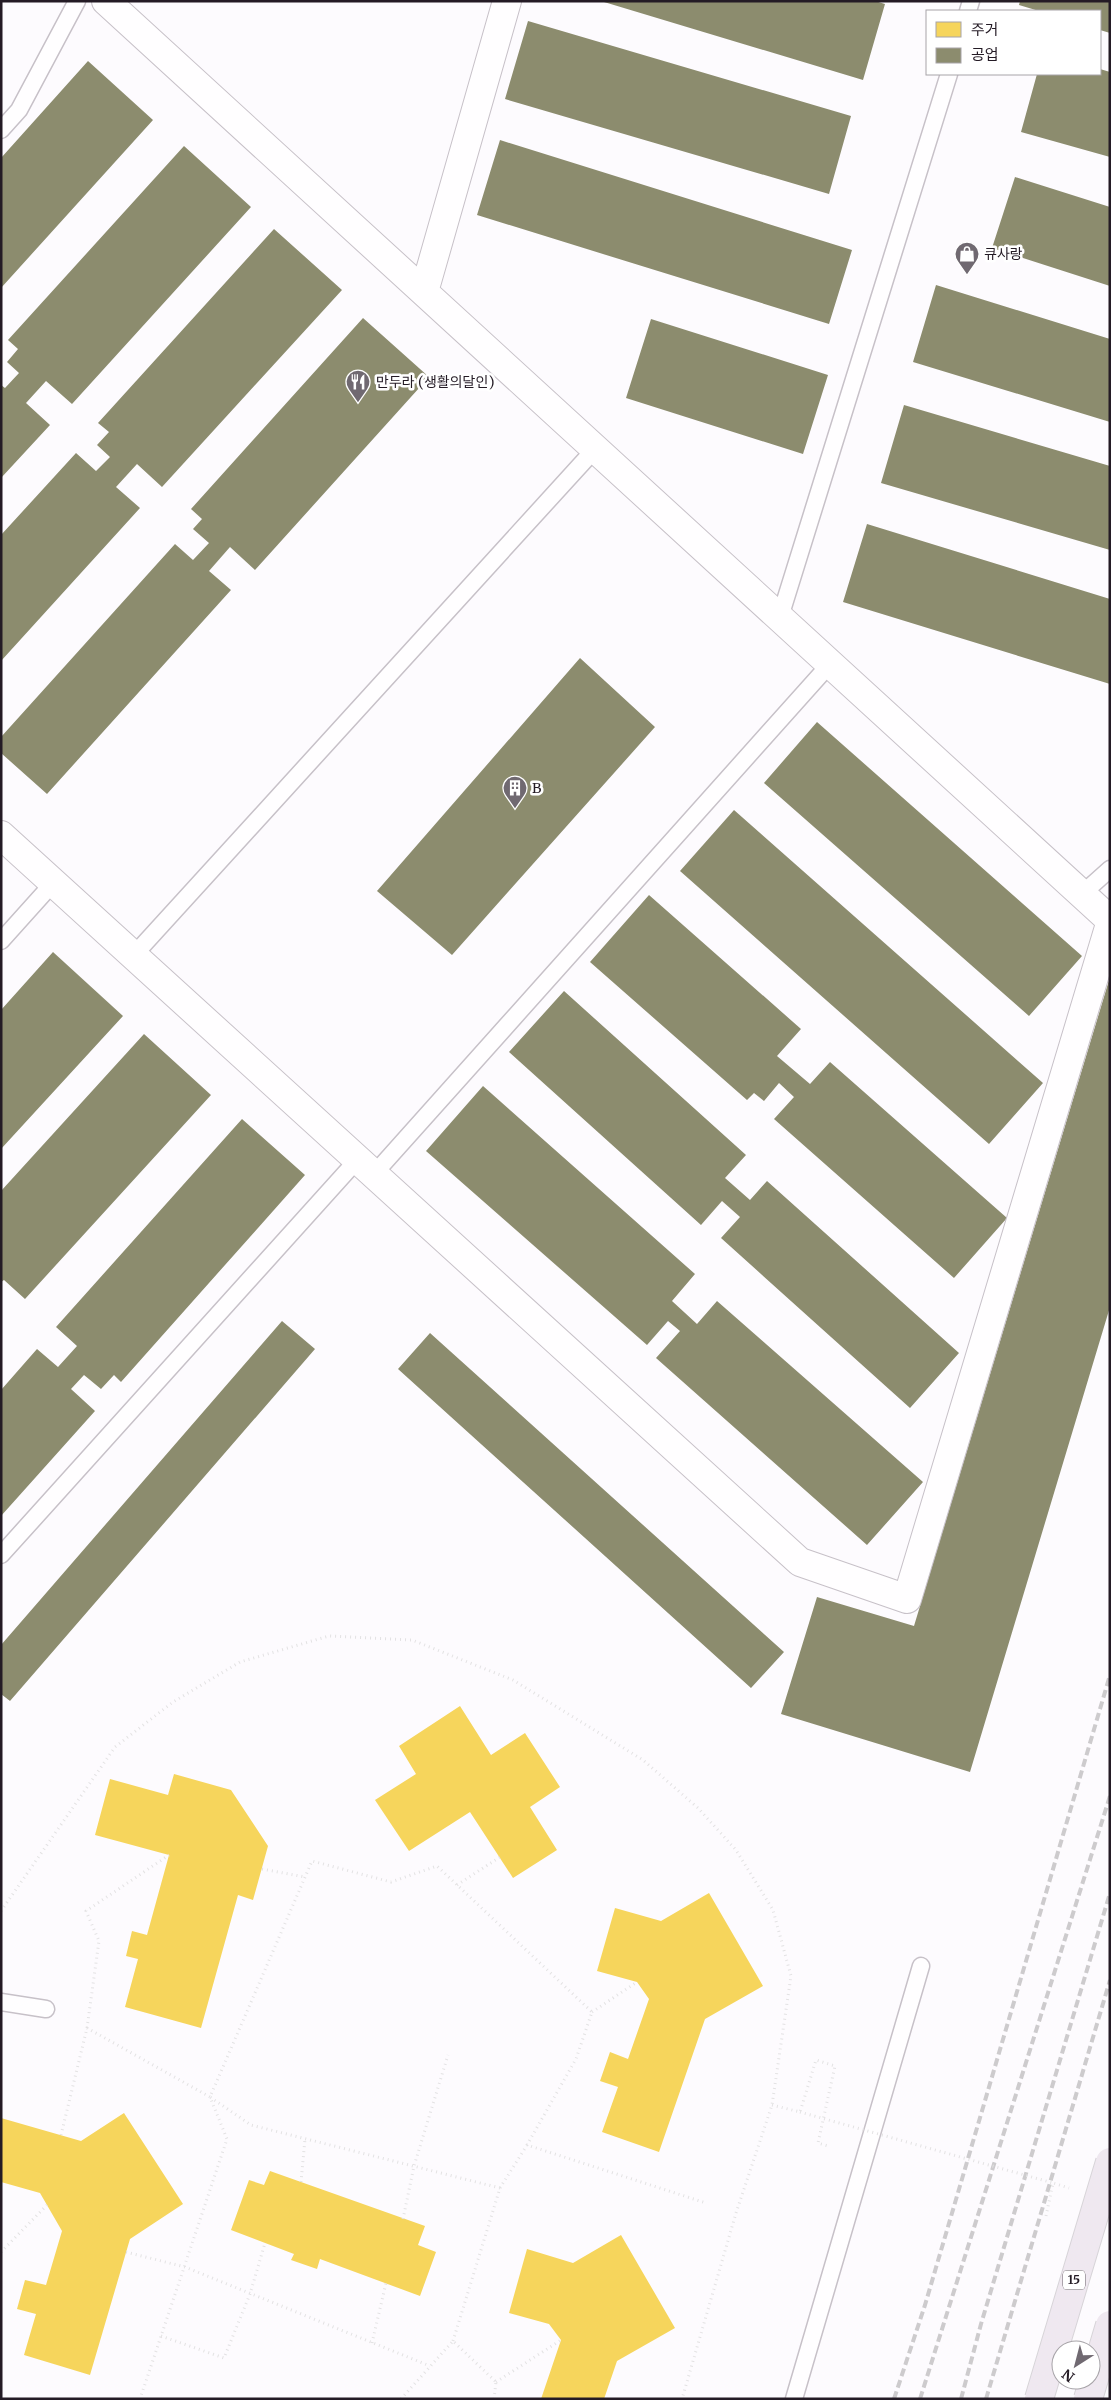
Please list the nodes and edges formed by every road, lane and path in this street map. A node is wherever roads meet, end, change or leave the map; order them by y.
1 (77, 1) edge
2 (106, 1) edge
3 (507, 1) edge
4 (948, 75) edge
5 (1, 130) edge
6 (424, 292) junction
7 (595, 449) junction
8 (780, 617) junction
9 (830, 664) junction
10 (1, 835) edge
11 (1110, 869) edge
12 (54, 882) junction
13 (1082, 894) junction
14 (1110, 920) edge
15 (1110, 924) edge
16 (1, 941) edge
17 (134, 956) junction
18 (366, 1166) junction
19 (1, 1555) edge
20 (168, 1855) dead end
21 (500, 1857) dead end
22 (262, 1869) dead end
23 (305, 1877) junction
24 (457, 1885) junction
25 (1, 1911) edge
26 (921, 1966) dead end
27 (637, 1982) dead end
28 (1, 2002) edge
29 (46, 2009) dead end
30 (592, 2012) junction
31 (87, 2028) junction
32 (448, 2055) dead end
33 (210, 2097) junction
34 (772, 2105) junction
35 (800, 2112) junction
36 (61, 2135) dead end
37 (305, 2139) junction
38 (527, 2145) junction
39 (828, 2146) dead end
40 (1110, 2162) edge
41 (414, 2166) junction
42 (302, 2182) dead end
43 (1053, 2183) junction
44 (500, 2188) junction
45 (1073, 2189) dead end
46 (706, 2203) dead end
47 (47, 2205) dead end
48 (1046, 2216) dead end
49 (403, 2219) dead end
50 (265, 2243) dead end
51 (1, 2252) edge
52 (126, 2252) dead end
53 (185, 2267) junction
54 (386, 2283) dead end
55 (250, 2294) junction
56 (1110, 2325) edge
57 (161, 2336) junction
58 (561, 2340) dead end
59 (454, 2341) junction
60 (372, 2343) junction
61 (430, 2366) junction
62 (496, 2382) junction
63 (140, 2399) edge
64 (400, 2399) edge
65 (494, 2399) edge
66 (682, 2399) edge
67 (794, 2399) edge
68 (1039, 2399) edge
69 (1088, 2399) edge

1 - 5 lane
2 - 6 street
3 - 6 street
4 - 8 lane
6 - 7 street
7 - 8 street
7 - 17 lane
8 - 9 street
9 - 13 street
9 - 18 lane
10 - 12 street
11 - 13 lane
12 - 16 lane
12 - 17 street
13 - 14 street
15 - 18 street
17 - 18 street
18 - 19 lane
20 - 31 path
21 - 24 path
22 - 23 path
23 - 24 path
23 - 33 path
24 - 30 path
25 - 34 path
26 - 67 lane
27 - 30 path
28 - 29 lane
30 - 38 path
31 - 33 path
31 - 36 path
32 - 41 path
33 - 37 path
33 - 53 path
34 - 35 path
34 - 66 path
35 - 39 path
35 - 43 path, bridge
37 - 41 path
37 - 42 path
38 - 44 path
38 - 46 path
40 - 68 highway, 15, bridge
41 - 44 path
41 - 49 path
43 - 45 path
43 - 48 path
44 - 59 path
47 - 51 path
50 - 55 path
52 - 53 path
53 - 55 path
53 - 57 path
54 - 60 path
55 - 57 path
55 - 60 path
56 - 69 highway, bridge
57 - 63 path
58 - 62 path
59 - 61 path
59 - 62 path
60 - 61 path
61 - 64 path
62 - 65 path

